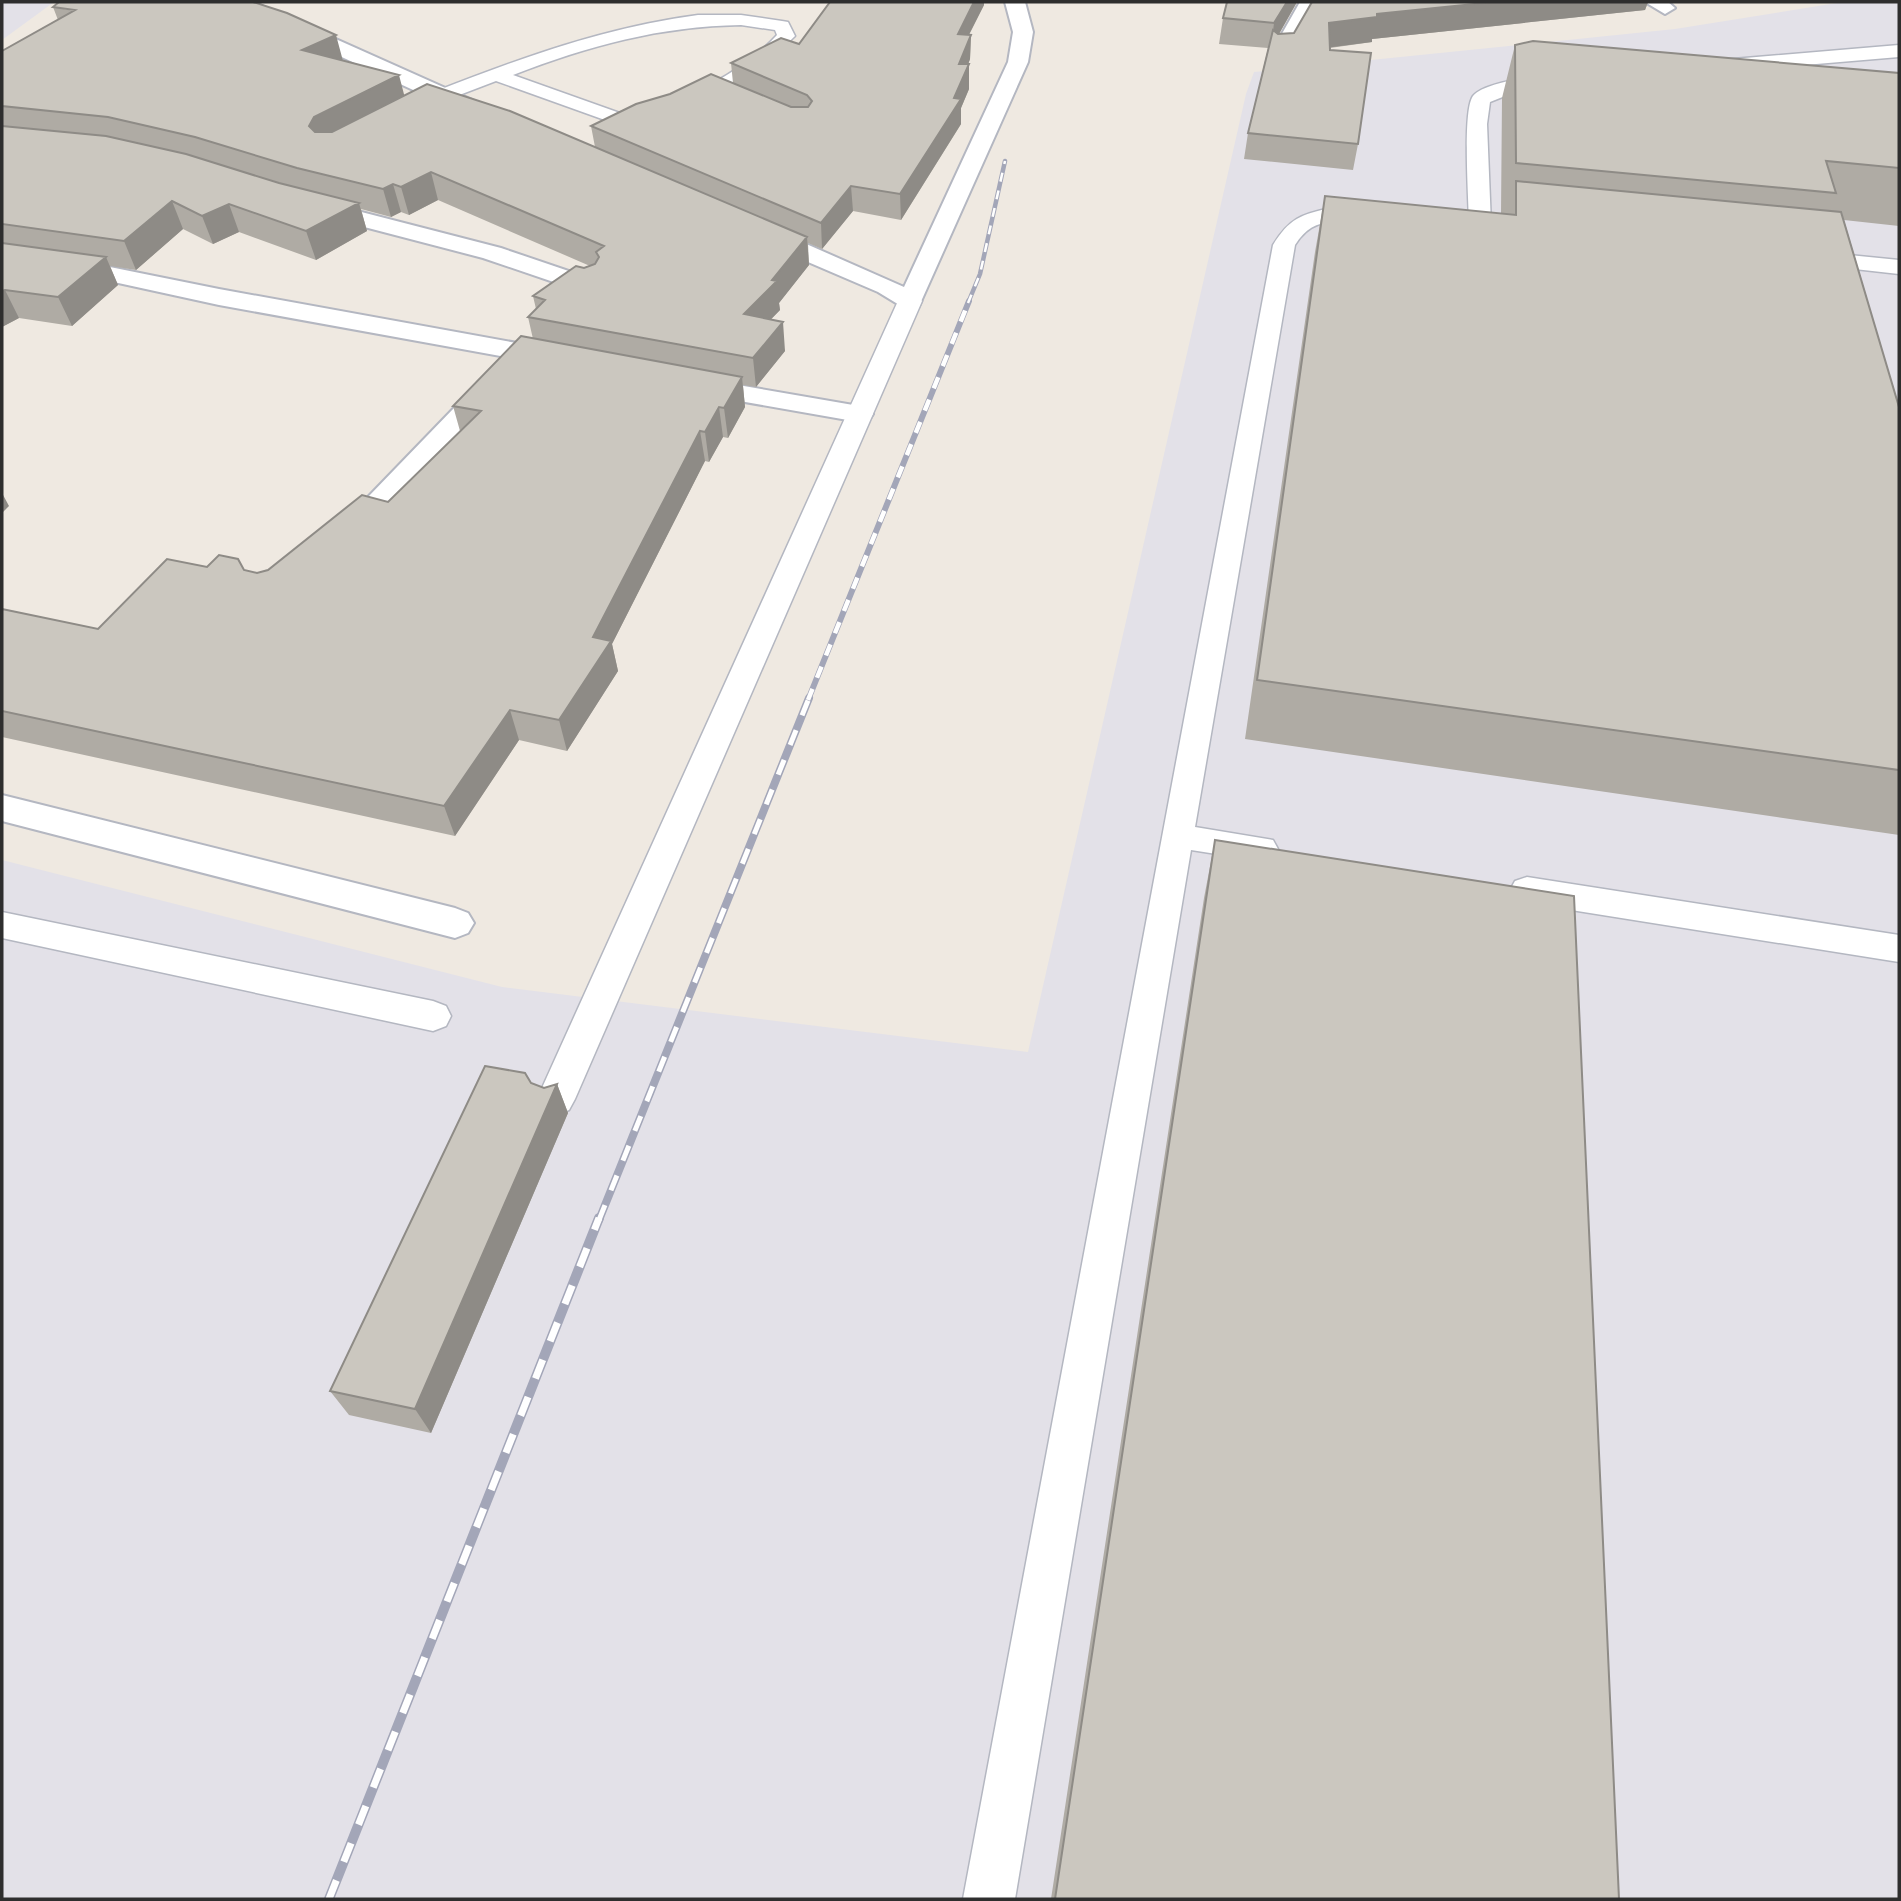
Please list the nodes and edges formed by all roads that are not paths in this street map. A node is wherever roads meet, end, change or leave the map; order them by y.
1 (238, 2) edge
2 (1015, 2) edge
3 (1310, 2) edge
4 (1899, 51) edge
5 (1281, 53) edge
6 (1701, 68) edge
7 (496, 75) junction
8 (1562, 80) edge
9 (713, 89) junction
10 (441, 96) junction
11 (738, 99) edge
12 (417, 108) edge
13 (492, 118) edge
14 (284, 199) edge
15 (1401, 217) edge
16 (1480, 225) edge
17 (747, 227) edge
18 (1778, 255) edge
19 (2, 260) edge
20 (1899, 267) edge
21 (589, 286) edge
22 (910, 301) junction
23 (523, 352) junction
24 (589, 365) edge
25 (668, 380) edge
26 (859, 414) junction
27 (316, 553) edge
28 (2, 808) edge
29 (1178, 836) junction
30 (1287, 853) edge
31 (1491, 885) edge
32 (456, 923) dead end
33 (2, 925) edge
34 (1899, 949) edge
35 (433, 1016) dead end
36 (556, 1099) edge
37 (989, 1899) edge

1 - 10 street
2 - 22 street
3 - 5 street
4 - 6 lane
7 - 9 lane
7 - 9 lane
7 - 10 lane
8 - 16 lane
9 - 11 lane
10 - 12 street
10 - 13 street
14 - 21 street
15 - 29 lane
17 - 22 street
18 - 20 lane
19 - 23 street
22 - 26 lane
23 - 24 street
23 - 27 street
25 - 26 street
26 - 36 lane
28 - 32 street
29 - 30 lane
29 - 37 lane
31 - 34 lane
33 - 35 lane

